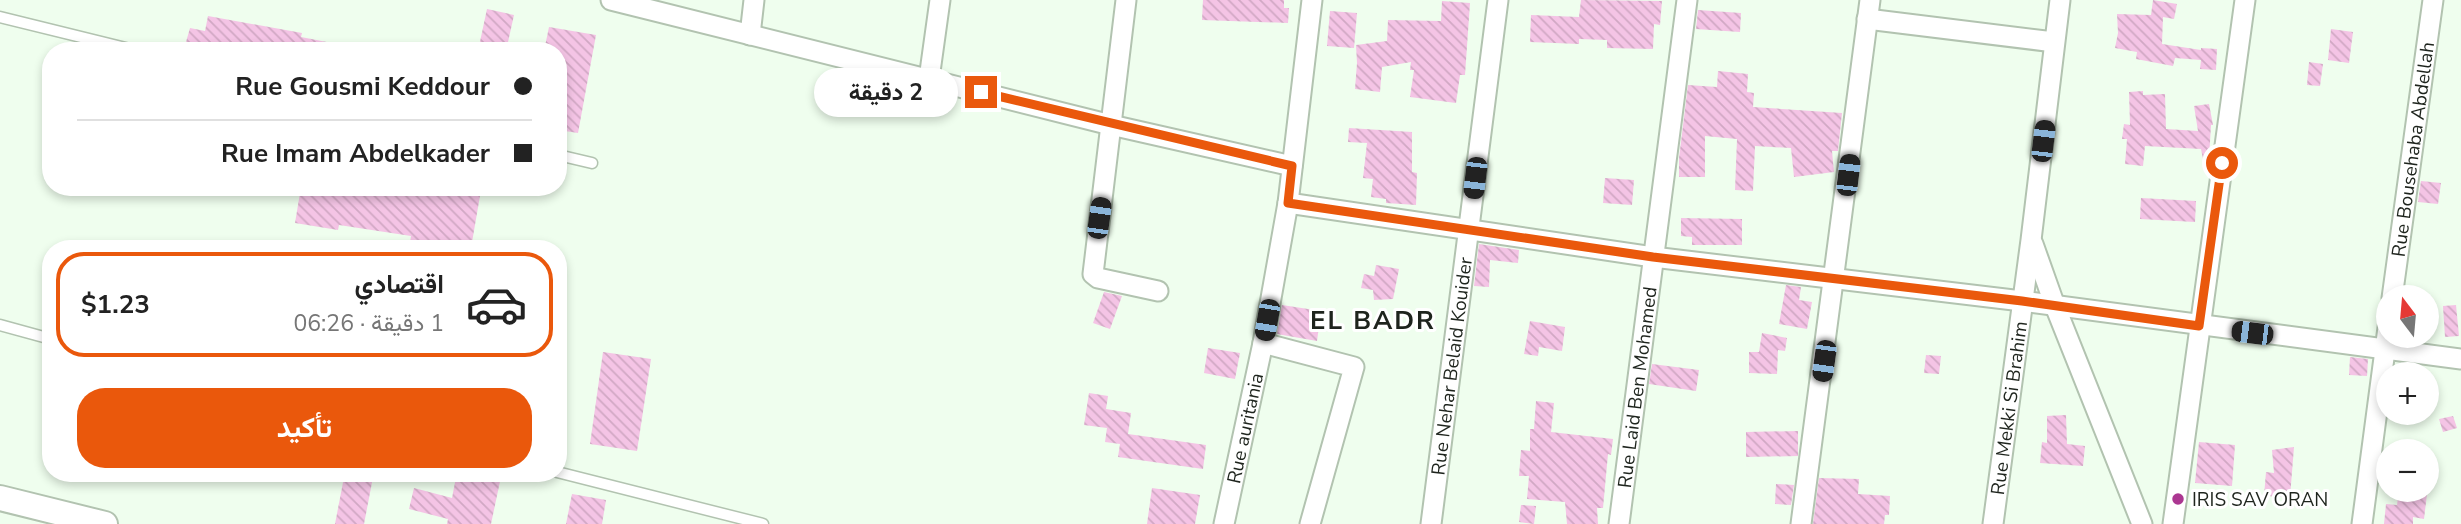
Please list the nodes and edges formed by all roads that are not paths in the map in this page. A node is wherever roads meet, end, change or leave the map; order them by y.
1 (611, 0) edge
2 (754, 0) edge
3 (940, 0) edge
4 (1126, 0) edge
5 (1312, 0) edge
6 (1498, 0) edge
7 (1686, 0) edge
8 (2060, 0) edge
9 (2245, 0) edge
10 (2432, 0) edge
11 (1869, 9) edge
12 (0, 17) edge
13 (750, 35) junction
14 (101, 42) edge
15 (2054, 43) junction
16 (929, 79) junction
17 (1111, 125) junction
18 (567, 157) edge
19 (592, 163) dead end
20 (1292, 166) junction
21 (1288, 203) junction
22 (1468, 229) junction
23 (2031, 240) junction
24 (1653, 257) junction
25 (1835, 279) junction
26 (2394, 285) edge
27 (1158, 291) dead end
28 (2022, 301) junction
29 (2055, 306) junction
30 (0, 325) edge
31 (2199, 326) junction
32 (42, 337) edge
33 (1263, 344) junction
34 (2385, 350) junction
35 (2461, 359) edge
36 (567, 475) edge
37 (0, 498) edge
38 (105, 524) edge
39 (763, 524) edge
40 (1224, 524) edge
41 (1310, 524) edge
42 (1431, 524) edge
43 (1619, 524) edge
44 (1801, 524) edge
45 (1993, 524) edge
46 (2142, 524) edge
47 (2173, 524) edge
48 (2362, 524) edge

1 - 13 street
2 - 13 street
3 - 16 street
4 - 17 street
5 - 20 street, Rue auritania
6 - 22 street, Rue Nehar Belaid Kouider
7 - 24 street, Rue Laid Ben Mohamed
8 - 15 street, Rue Mekki Si Brahim
9 - 31 street
10 - 26 street, Rue Bousehaba Abdellah
11 - 15 street
11 - 25 street
12 - 14 lane
13 - 16 street
15 - 23 street, Rue Mekki Si Brahim
16 - 17 street
17 - 20 street
17 - 27 street
18 - 19 lane
20 - 21 street, Rue auritania
21 - 22 street
21 - 33 street, Rue auritania
22 - 24 street
22 - 42 street, Rue Nehar Belaid Kouider
23 - 28 street, Rue Mekki Si Brahim
23 - 29 street
24 - 25 street
24 - 43 street, Rue Laid Ben Mohamed
25 - 28 street
25 - 44 street
28 - 29 street
28 - 45 street, Rue Mekki Si Brahim
29 - 31 street
29 - 46 street
30 - 32 lane
31 - 34 street
31 - 47 street
33 - 40 street, Rue auritania
33 - 41 street
34 - 35 street
34 - 48 street
36 - 39 lane
37 - 38 street

